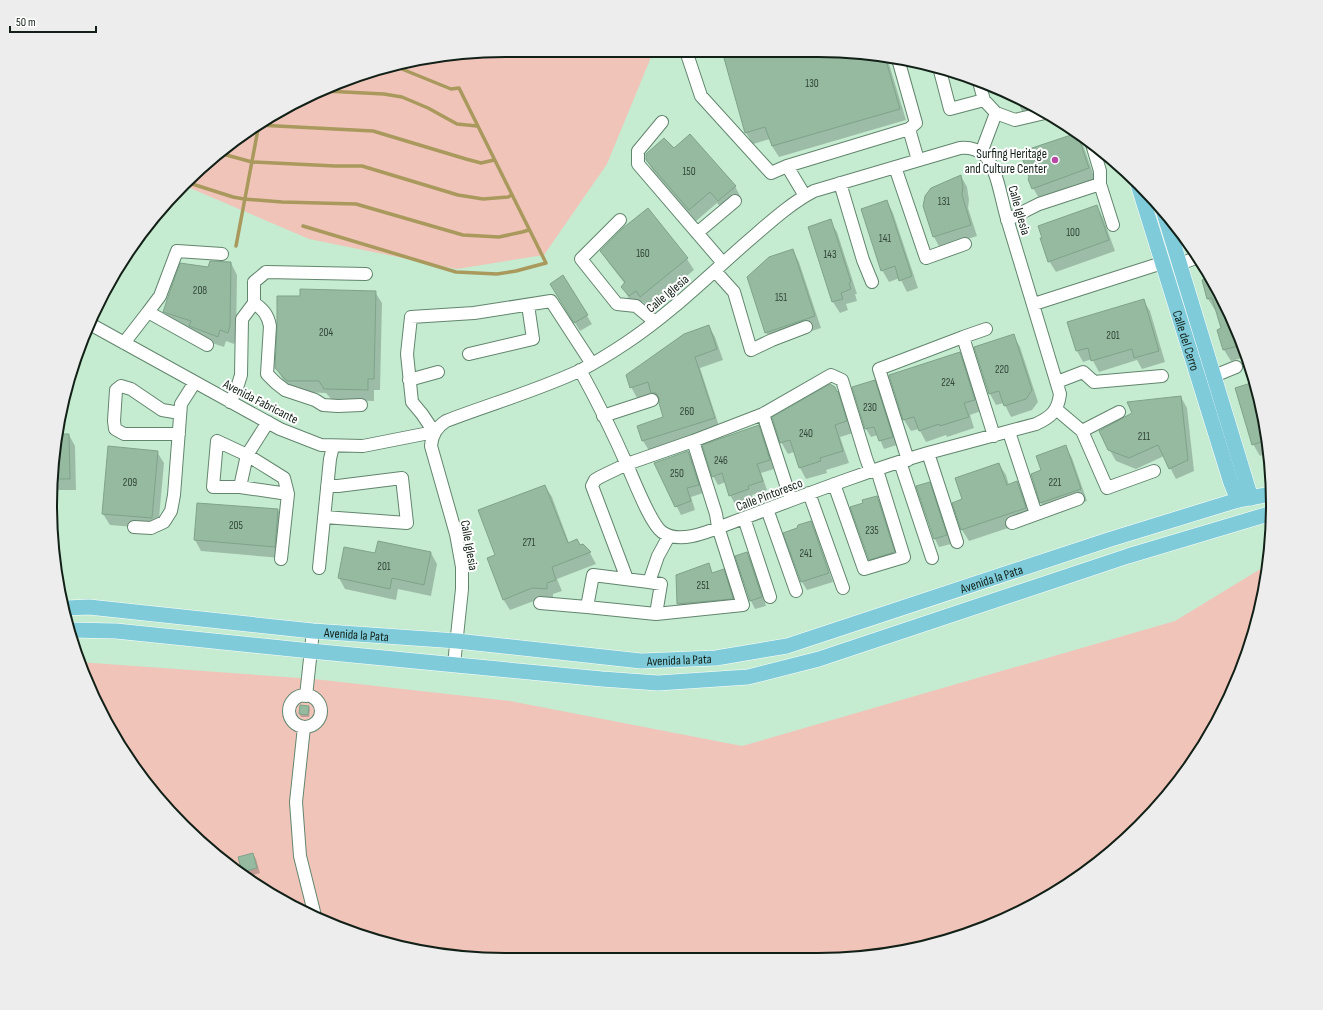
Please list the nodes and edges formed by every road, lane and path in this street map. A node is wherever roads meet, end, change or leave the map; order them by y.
1 (688, 57) edge
2 (900, 65) edge
3 (941, 74) edge
4 (981, 88) edge
5 (984, 100) junction
6 (996, 113) junction
7 (1038, 115) edge
8 (662, 122) dead end
9 (909, 130) junction
10 (981, 152) junction
11 (1095, 153) edge
12 (918, 160) junction
13 (787, 166) junction
14 (895, 166) junction
15 (840, 183) junction
16 (1100, 184) junction
17 (1141, 195) edge
18 (805, 196) junction
19 (735, 201) dead end
20 (620, 220) dead end
21 (1007, 220) junction
22 (1113, 225) dead end
23 (1168, 226) edge
24 (697, 233) junction
25 (965, 244) dead end
26 (222, 254) dead end
27 (1192, 259) edge
28 (1162, 263) junction
29 (1180, 264) junction
30 (719, 267) junction
31 (366, 274) dead end
32 (872, 282) dead end
33 (254, 304) junction
34 (528, 304) junction
35 (1034, 304) junction
36 (148, 312) junction
37 (654, 322) junction
38 (94, 326) edge
39 (806, 327) dead end
40 (986, 329) dead end
41 (963, 337) junction
42 (124, 343) junction
43 (207, 345) dead end
44 (469, 354) dead end
45 (592, 364) junction
46 (1236, 367) dead end
47 (580, 370) junction
48 (438, 372) dead end
49 (1162, 376) dead end
50 (1214, 376) junction
51 (409, 380) junction
52 (195, 382) junction
53 (1057, 382) junction
54 (652, 400) dead end
55 (230, 402) junction
56 (360, 405) dead end
57 (1056, 409) junction
58 (180, 412) junction
59 (1119, 412) dead end
60 (763, 414) junction
61 (603, 416) junction
62 (268, 422) junction
63 (1082, 431) junction
64 (434, 432) junction
65 (1009, 432) junction
66 (178, 434) junction
67 (994, 436) junction
68 (693, 441) junction
69 (333, 446) junction
70 (928, 453) junction
71 (247, 455) junction
72 (904, 461) junction
73 (627, 464) junction
74 (874, 471) junction
75 (1154, 471) dead end
76 (834, 484) junction
77 (327, 486) junction
78 (240, 487) junction
79 (809, 493) junction
80 (288, 494) junction
81 (1266, 495) edge
82 (1078, 499) dead end
83 (1244, 499) junction
84 (791, 500) junction
85 (768, 509) junction
86 (1266, 511) edge
87 (1036, 514) junction
88 (1266, 516) edge
89 (324, 518) junction
90 (744, 518) junction
91 (1012, 523) dead end
92 (134, 527) dead end
93 (718, 527) junction
94 (669, 536) junction
95 (957, 542) dead end
96 (932, 558) dead end
97 (281, 559) dead end
98 (319, 568) dead end
99 (627, 579) junction
100 (648, 582) junction
101 (843, 588) dead end
102 (796, 591) dead end
103 (770, 597) dead end
104 (540, 603) dead end
105 (588, 607) junction
106 (69, 608) edge
107 (656, 614) junction
108 (75, 630) edge
109 (313, 631) junction
110 (457, 641) junction
111 (311, 651) junction
112 (454, 664) junction
113 (306, 696) junction
114 (304, 727) junction
115 (313, 910) edge

1 - 13 street
2 - 9 street
3 - 5 street
4 - 5 street
5 - 6 street
6 - 7 street
6 - 10 street
8 - 24 street
9 - 12 street
9 - 13 street
10 - 12 street, Calle Iglesia
10 - 21 street, Calle Iglesia
11 - 16 street
12 - 14 street, Calle Iglesia
13 - 18 street
14 - 15 street, Calle Iglesia
14 - 25 street
15 - 18 street, Calle Iglesia
15 - 32 street
16 - 21 street
16 - 22 street
17 - 28 main road, Calle del Cerro
18 - 30 street, Calle Iglesia
19 - 24 street
20 - 37 street
21 - 35 street, Calle Iglesia
23 - 29 main road, Calle del Cerro
24 - 30 street
26 - 36 street
27 - 29 street
28 - 35 street
28 - 83 main road, Calle del Cerro
29 - 50 main road, Calle del Cerro
30 - 37 street, Calle Iglesia
30 - 39 street
31 - 33 street
33 - 55 street
33 - 56 street
34 - 44 street
34 - 45 street
34 - 51 street
35 - 53 street, Calle Iglesia
36 - 42 street
36 - 43 street
37 - 45 street, Calle Iglesia
38 - 42 street, Avenida Fabricante
40 - 41 street
41 - 67 street
41 - 72 street
42 - 52 street, Avenida Fabricante
45 - 47 street, Calle Iglesia
46 - 50 street
47 - 61 street
47 - 64 street, Calle Iglesia
48 - 51 street
49 - 53 street
50 - 83 main road, Calle del Cerro
51 - 64 street
52 - 55 street, Avenida Fabricante
52 - 58 street
53 - 57 street, Calle Iglesia
54 - 61 street
55 - 62 street, Avenida Fabricante
57 - 63 street
57 - 65 street, Calle Pintoresco
58 - 66 street
58 - 66 street
59 - 63 street
60 - 68 street
60 - 74 street
60 - 84 street
61 - 73 street
62 - 69 street, Avenida Fabricante
62 - 71 street
63 - 75 street
64 - 69 street, Avenida Fabricante
64 - 110 street, Calle Iglesia
65 - 67 street, Calle Pintoresco
65 - 87 street
66 - 92 street
67 - 70 street, Calle Pintoresco
68 - 73 street
68 - 93 street
69 - 77 street
70 - 72 street, Calle Pintoresco
70 - 95 street
71 - 78 street
71 - 78 street
71 - 80 street
72 - 74 street, Calle Pintoresco
72 - 96 street
73 - 94 street
73 - 99 street
74 - 76 street, Calle Pintoresco
74 - 76 street
76 - 79 street, Calle Pintoresco
77 - 89 street
77 - 89 street
78 - 80 street
79 - 84 street, Calle Pintoresco
79 - 101 street
80 - 97 street
81 - 83 main road, Avenida la Pata
82 - 87 street
83 - 86 main road
83 - 110 main road, Avenida la Pata
84 - 85 street, Calle Pintoresco
85 - 90 street, Calle Pintoresco
85 - 102 street
87 - 91 street
88 - 112 main road, Avenida la Pata
89 - 98 street
90 - 93 street, Calle Pintoresco
90 - 103 street
93 - 94 street, Calle Pintoresco
93 - 107 street
94 - 100 street
99 - 100 street
99 - 105 street
100 - 107 street
104 - 105 street
105 - 107 street
106 - 109 main road, Avenida la Pata
108 - 111 main road, Avenida la Pata
109 - 110 main road, Avenida la Pata
109 - 111 street
110 - 112 street, Calle Iglesia
111 - 112 main road, Avenida la Pata
111 - 113 street
113 - 114 street
113 - 114 street
114 - 115 street

